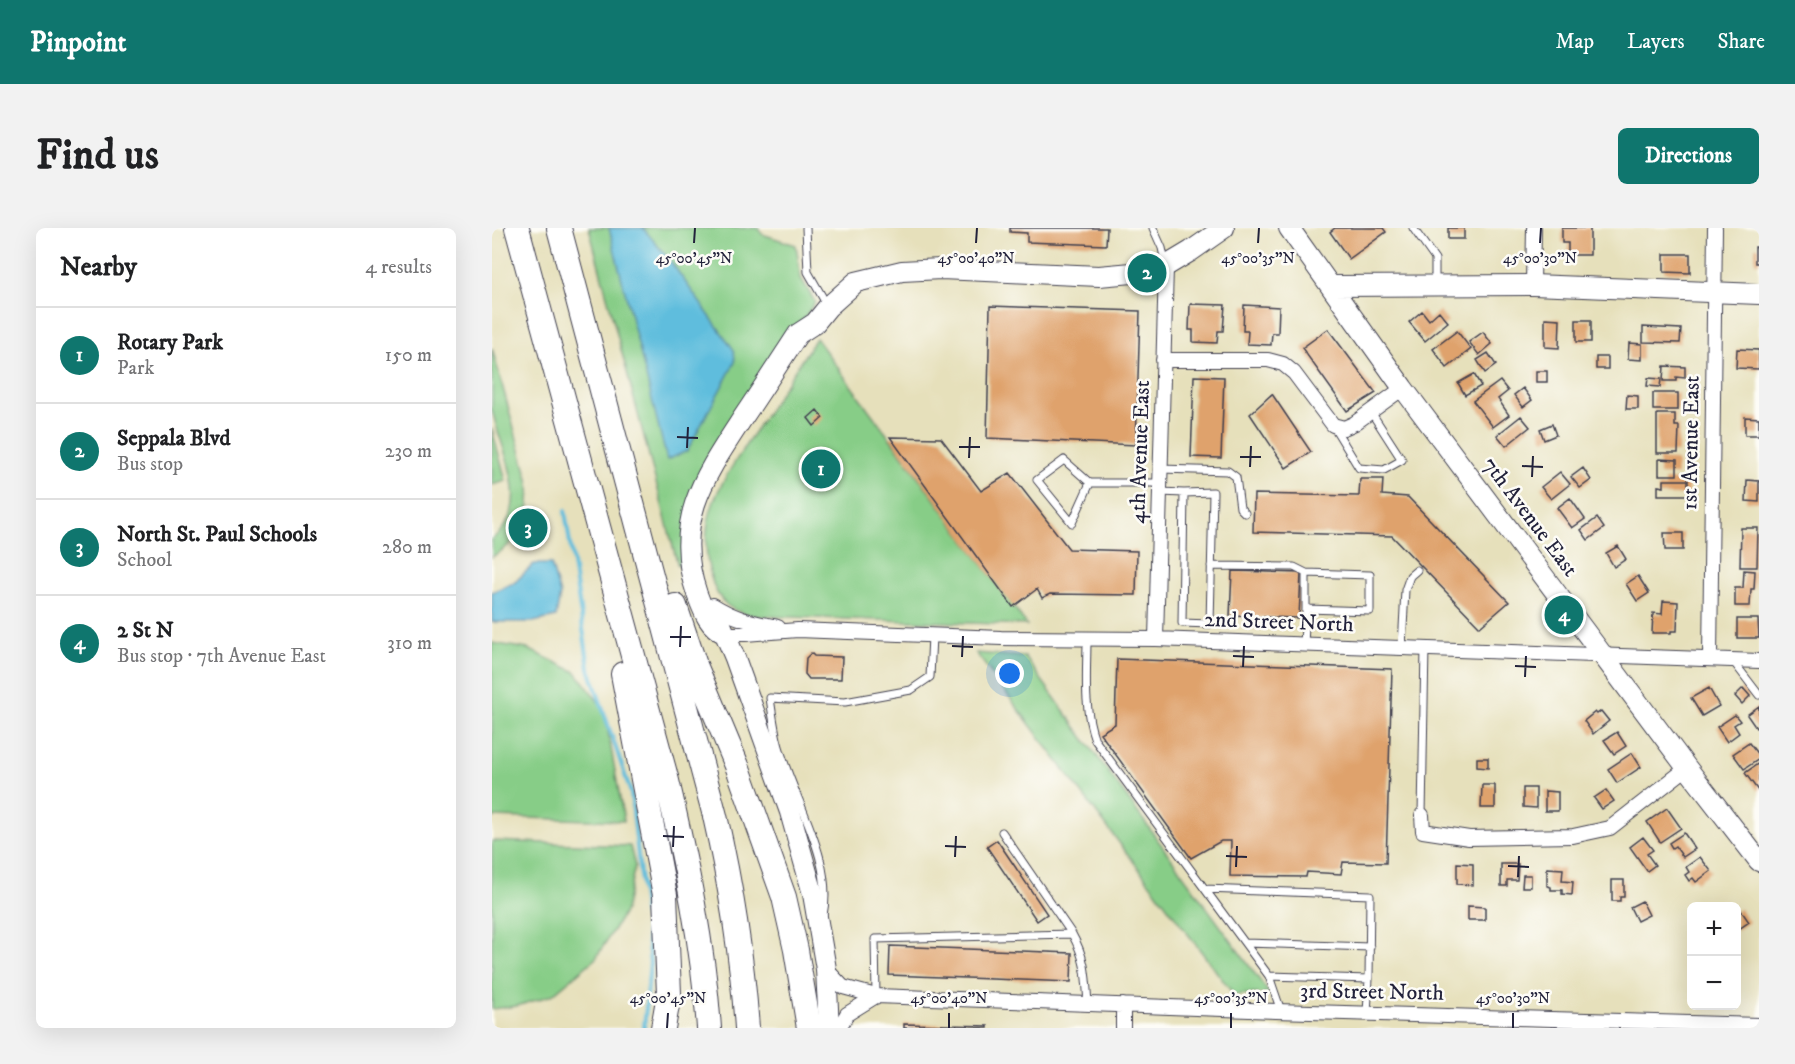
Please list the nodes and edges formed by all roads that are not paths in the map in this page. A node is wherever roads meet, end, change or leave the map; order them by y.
1 (517, 228) edge
2 (559, 228) edge
3 (1154, 228) edge
4 (1224, 228) edge
5 (1289, 228) edge
6 (1413, 228) edge
7 (1534, 228) edge
8 (1715, 228) edge
9 (803, 229) edge
10 (1166, 266) junction
11 (1434, 285) junction
12 (1533, 285) junction
13 (1331, 286) junction
14 (1714, 292) junction
15 (1759, 294) edge
16 (828, 307) junction
17 (815, 323) junction
18 (1163, 360) junction
19 (1403, 388) junction
20 (1371, 412) junction
21 (1333, 425) junction
22 (1160, 481) junction
23 (1090, 483) junction
24 (628, 489) junction
25 (1184, 493) junction
26 (591, 501) junction
27 (1245, 513) dead end
28 (1211, 566) junction
29 (1417, 570) dead end
30 (1306, 573) junction
31 (713, 605) junction
32 (1306, 609) junction
33 (1210, 624) junction
34 (798, 630) junction
35 (725, 634) junction
36 (932, 636) junction
37 (1087, 639) junction
38 (1156, 639) junction
39 (1209, 641) junction
40 (1304, 644) junction
41 (1402, 647) junction
42 (1425, 648) junction
43 (1604, 655) junction
44 (1710, 659) junction
45 (1732, 660) junction
46 (1759, 661) edge
47 (1759, 695) edge
48 (1687, 768) junction
49 (1422, 815) joint
50 (1002, 832) dead end
51 (1759, 861) edge
52 (1205, 889) junction
53 (820, 931) junction
54 (1072, 934) junction
55 (1245, 943) junction
56 (1370, 947) junction
57 (826, 969) junction
58 (1269, 976) junction
59 (1370, 979) junction
60 (876, 996) junction
61 (1088, 1004) junction
62 (1123, 1005) junction
63 (1281, 1011) junction
64 (1367, 1013) junction
65 (1759, 1025) edge
66 (663, 1028) edge
67 (709, 1028) edge
68 (747, 1028) edge
69 (809, 1028) edge
70 (829, 1028) edge
71 (838, 1028) edge
72 (1123, 1028) edge

1 - 26 highway
2 - 24 highway
3 - 10 lane
4 - 10 street
5 - 13 street, 7th Avenue East
6 - 11 lane
7 - 12 street
8 - 14 street, 1st Avenue East
9 - 16 lane
10 - 16 street
10 - 18 street, 4th Avenue East
11 - 12 street
11 - 13 street
12 - 14 street
13 - 19 street, 7th Avenue East
14 - 15 street
14 - 44 street, 1st Avenue East
16 - 17 street
17 - 31 street
17 - 35 street
18 - 21 street
18 - 22 street, 4th Avenue East
19 - 20 street
19 - 43 street, 7th Avenue East
20 - 21 street
20 - 21 lane
22 - 23 lane
22 - 25 lane
22 - 27 lane
22 - 38 street, 4th Avenue East
23 - 23 lane
24 - 68 highway
24 - 69 highway
25 - 28 lane
25 - 33 lane
26 - 66 highway
26 - 67 highway
28 - 30 lane
28 - 33 lane
29 - 41 lane
30 - 32 lane
30 - 32 lane
31 - 34 street, 2nd Street North
31 - 35 street
32 - 40 lane
33 - 39 lane
34 - 35 street, 2nd Street North
34 - 36 street, 2nd Street North
35 - 53 street
36 - 37 street, 2nd Street North
36 - 53 lane
37 - 38 street, 2nd Street North
37 - 52 lane
38 - 39 street, 2nd Street North
39 - 40 street, 2nd Street North
40 - 41 street, 2nd Street North
41 - 42 street, 2nd Street North
42 - 43 street, 2nd Street North
42 - 49 lane
43 - 44 street, 2nd Street North
43 - 48 street, 7th Avenue East
44 - 45 street, 2nd Street North
45 - 46 street, 2nd Street North
45 - 47 lane
48 - 49 street
48 - 51 street, 7th Avenue East
50 - 54 lane
52 - 55 lane
52 - 56 lane
53 - 57 street
54 - 60 lane
54 - 61 lane
55 - 56 lane
55 - 58 lane
56 - 59 lane
57 - 60 street, 3rd Street North
57 - 70 street
58 - 59 lane
58 - 63 lane
59 - 64 lane
60 - 61 street, 3rd Street North
60 - 71 street
61 - 62 street, 3rd Street North
62 - 63 street, 3rd Street North
62 - 72 street
63 - 64 street, 3rd Street North
64 - 65 street, 3rd Street North

